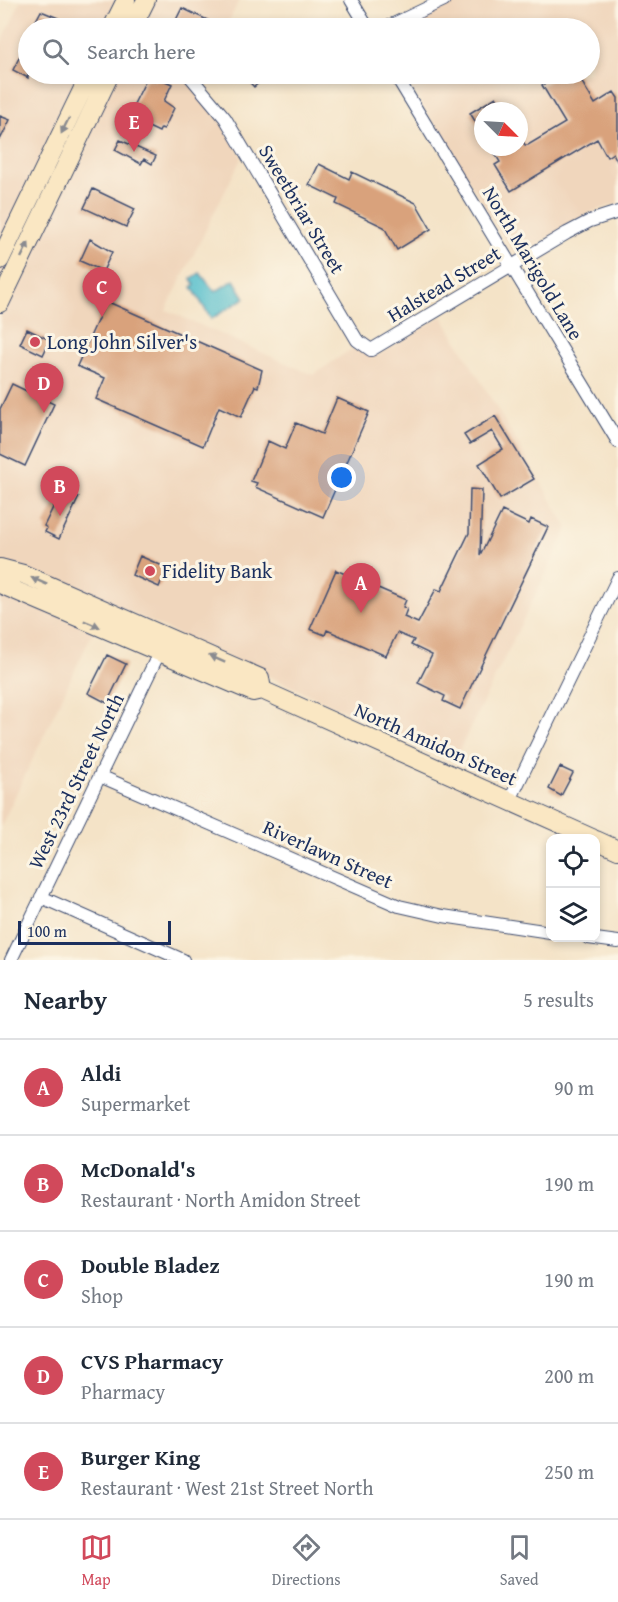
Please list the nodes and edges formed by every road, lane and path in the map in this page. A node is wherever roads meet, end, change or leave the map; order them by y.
1 (126, 0) edge
2 (146, 0) edge
3 (351, 0) edge
4 (444, 0) edge
5 (117, 18) edge
6 (137, 18) edge
7 (362, 18) edge
8 (405, 18) edge
9 (85, 84) edge
10 (105, 84) edge
11 (196, 84) edge
12 (401, 84) edge
13 (618, 212) edge
14 (0, 260) edge
15 (512, 267) junction
16 (0, 303) edge
17 (387, 342) joint
18 (618, 442) edge
19 (0, 568) edge
20 (618, 578) edge
21 (0, 584) edge
22 (160, 651) junction
23 (262, 690) junction
24 (100, 776) junction
25 (509, 802) junction
26 (583, 834) edge
27 (600, 842) edge
28 (618, 850) edge
29 (41, 897) junction
30 (546, 931) edge
31 (600, 940) edge
32 (618, 942) edge
33 (11, 960) edge
34 (183, 960) edge

1 - 5 main road
2 - 6 main road
3 - 7 street
4 - 8 street
9 -> 14 main road
16 -> 10 main road
11 - 17 street, Sweetbriar Street
12 - 15 street, North Marigold Lane
13 - 15 street, Halstead Street
15 - 17 street, Halstead Street
15 - 18 street, North Marigold Lane
23 -> 19 main road, North Amidon Street
20 - 25 street
21 -> 22 main road, North Amidon Street
22 - 23 main road, North Amidon Street
22 - 24 street, West 23rd Street North
23 - 25 main road, North Amidon Street
24 - 29 street, West 23rd Street North
24 - 30 street, Riverlawn Street
25 - 26 main road, North Amidon Street
27 - 28 main road, North Amidon Street
29 - 33 street, West 23rd Street North
29 - 34 street
31 - 32 street

